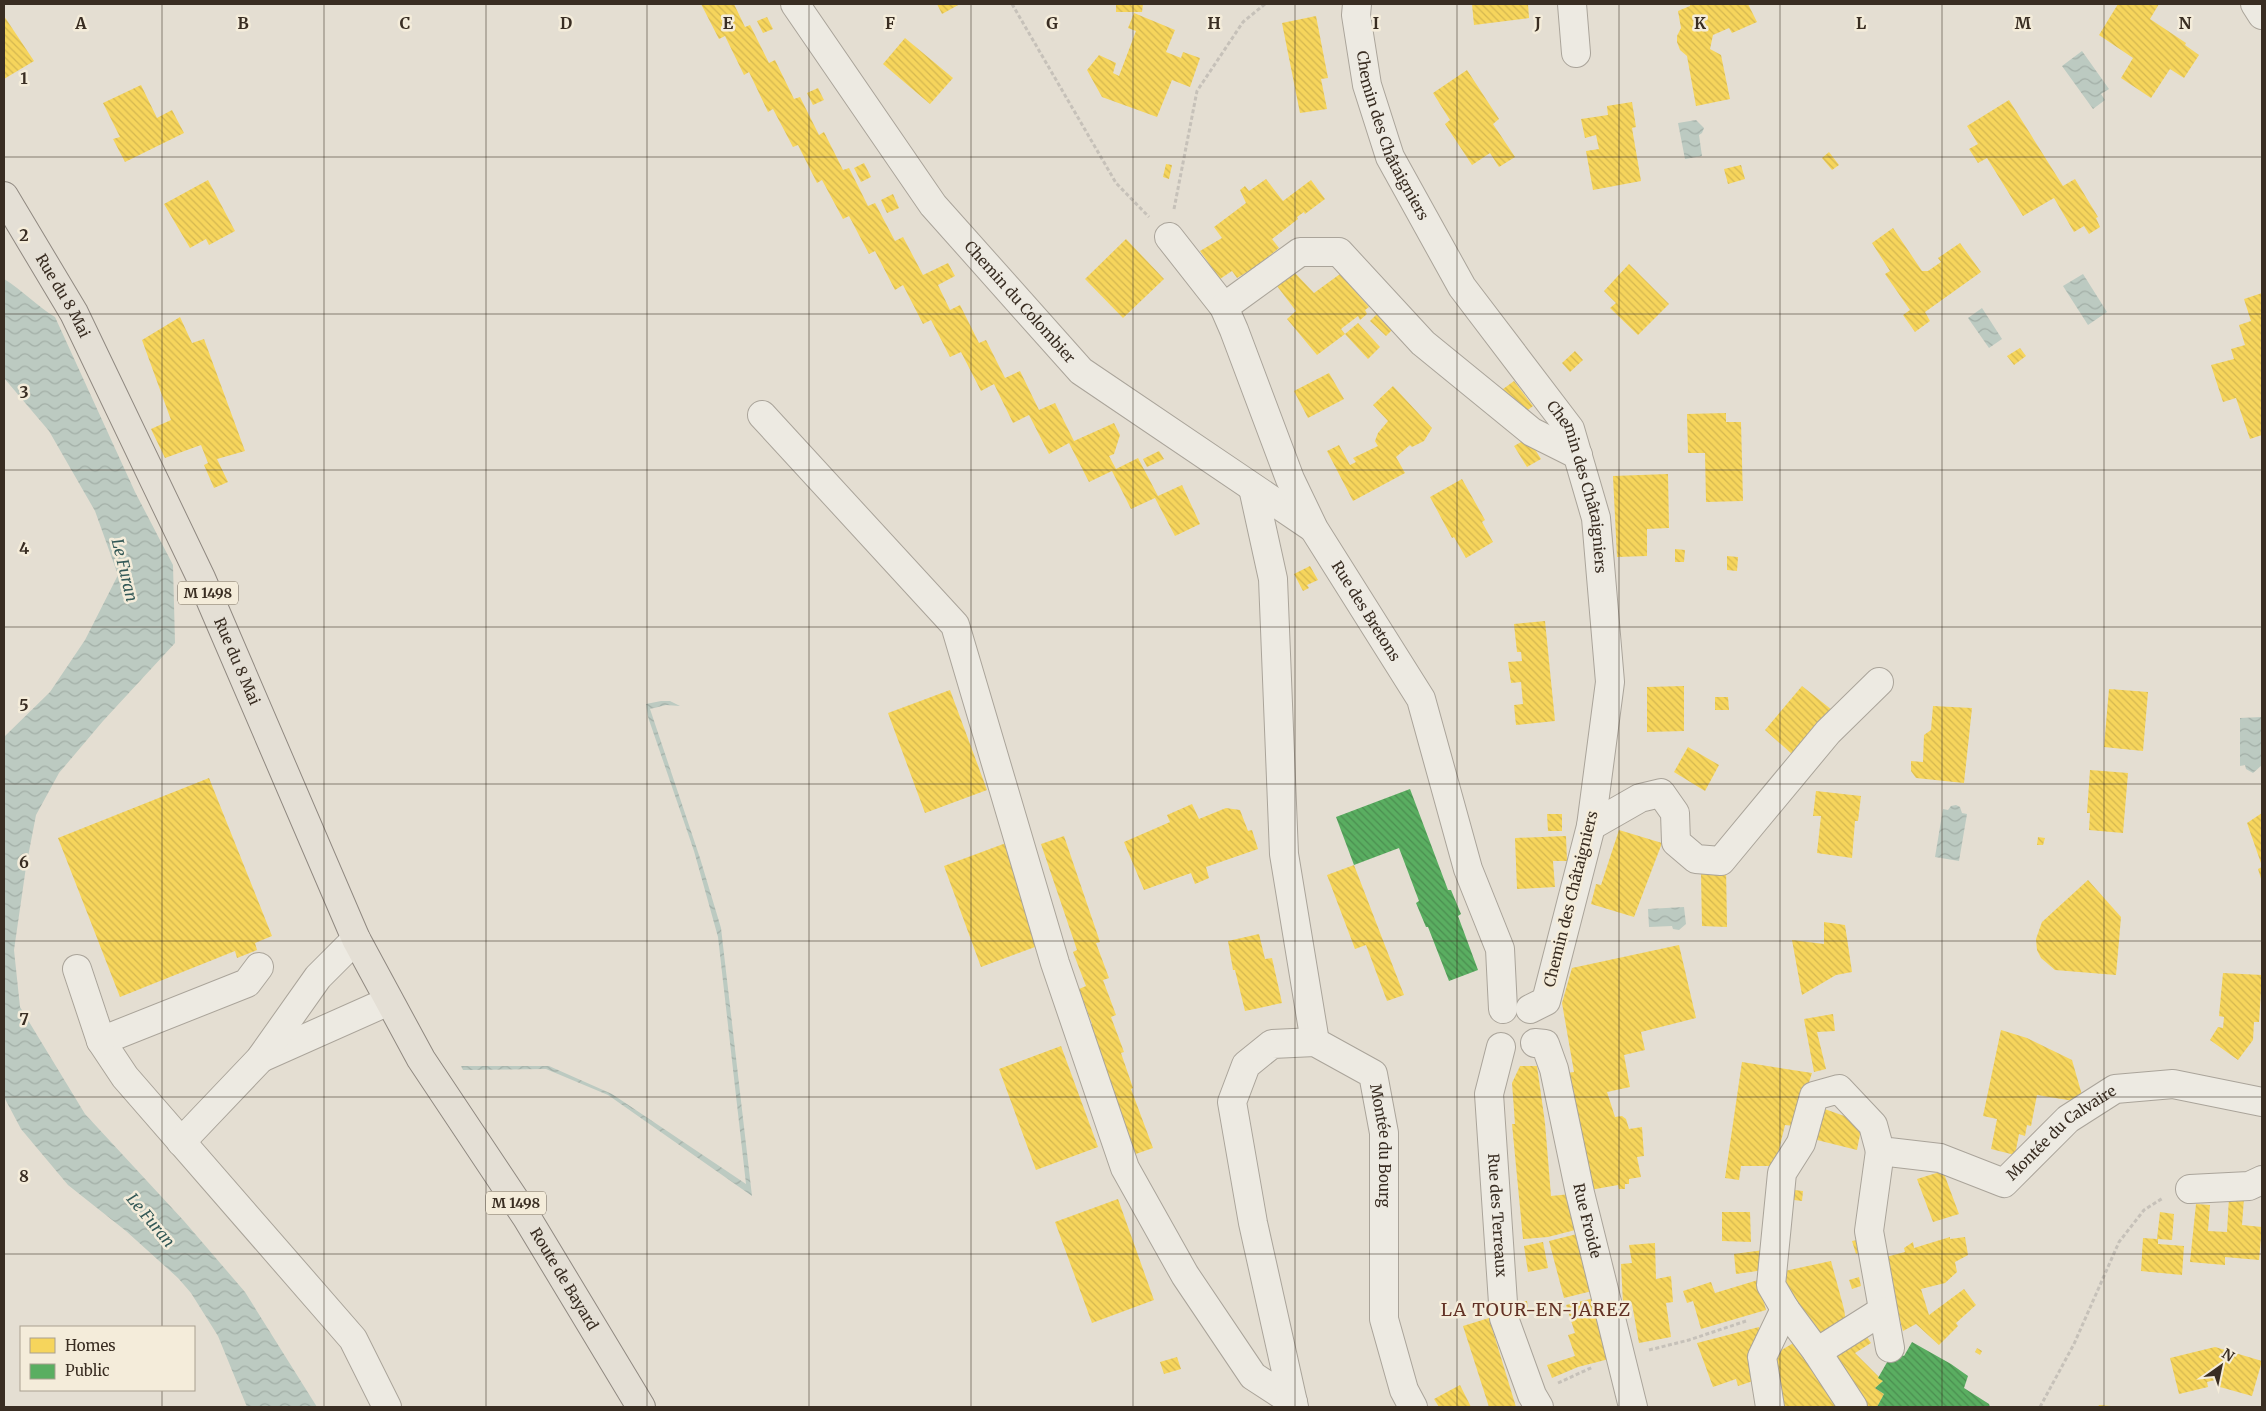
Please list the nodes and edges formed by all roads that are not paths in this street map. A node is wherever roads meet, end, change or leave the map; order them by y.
1 (796, 4) edge
2 (1356, 4) edge
3 (1572, 4) edge
4 (2255, 4) edge
5 (2262, 15) edge
6 (1576, 53) dead end
7 (4, 196) edge
8 (1169, 237) road end
9 (1224, 306) junction
10 (762, 415) dead end
11 (1578, 455) junction
12 (1253, 488) junction
13 (1314, 529) junction
14 (1879, 682) dead end
15 (1591, 826) junction
16 (356, 939) junction
17 (259, 967) dead end
18 (77, 970) dead end
19 (389, 1001) junction
20 (1516, 1009) junction
21 (101, 1041) junction
22 (1315, 1042) junction
23 (1535, 1043) junction
24 (1501, 1047) junction
25 (260, 1059) junction
26 (2262, 1102) edge
27 (181, 1142) junction
28 (1880, 1151) junction
29 (2262, 1180) edge
30 (2190, 1189) road end
31 (1784, 1309) junction
32 (1882, 1311) junction
33 (1890, 1348) dead end
34 (1817, 1352) junction
35 (1536, 1401) edge
36 (1293, 1405) edge
37 (387, 1407) edge
38 (641, 1407) edge
39 (1413, 1407) edge
40 (1633, 1407) edge
41 (1770, 1407) edge
42 (1853, 1407) edge

1 - 12 street, Chemin du Colombier
2 - 11 street, Chemin des Châtaigniers
3 - 6 street
4 - 5 street
7 - 16 main road, Rue du 8 Mai / M 1498
8 - 9 street, Rue des Bretons
9 - 11 street
9 - 13 street, Rue des Bretons
10 - 36 street
11 - 15 street, Chemin des Châtaigniers
12 - 13 street, Chemin du Colombier
12 - 22 street
13 - 20 street, Rue des Bretons
14 - 15 street
15 - 20 street, Chemin des Châtaigniers
16 - 19 main road, Rue du 8 Mai / M 1498
16 - 25 street
17 - 21 street
18 - 21 street
19 - 25 street
19 - 38 main road, Route de Bayard / M 1498
20 - 23 street
20 - 24 street
21 - 27 street
22 - 36 street
22 - 39 street, Montée du Bourg
23 - 24 street
23 - 40 street, Rue Froide
24 - 35 street, Rue des Terreaux
25 - 27 street
26 - 28 street, Montée du Calvaire
27 - 37 street
28 - 31 street
28 - 32 street
29 - 30 street
31 - 34 street
31 - 41 street
32 - 33 street
32 - 34 street
34 - 42 street

